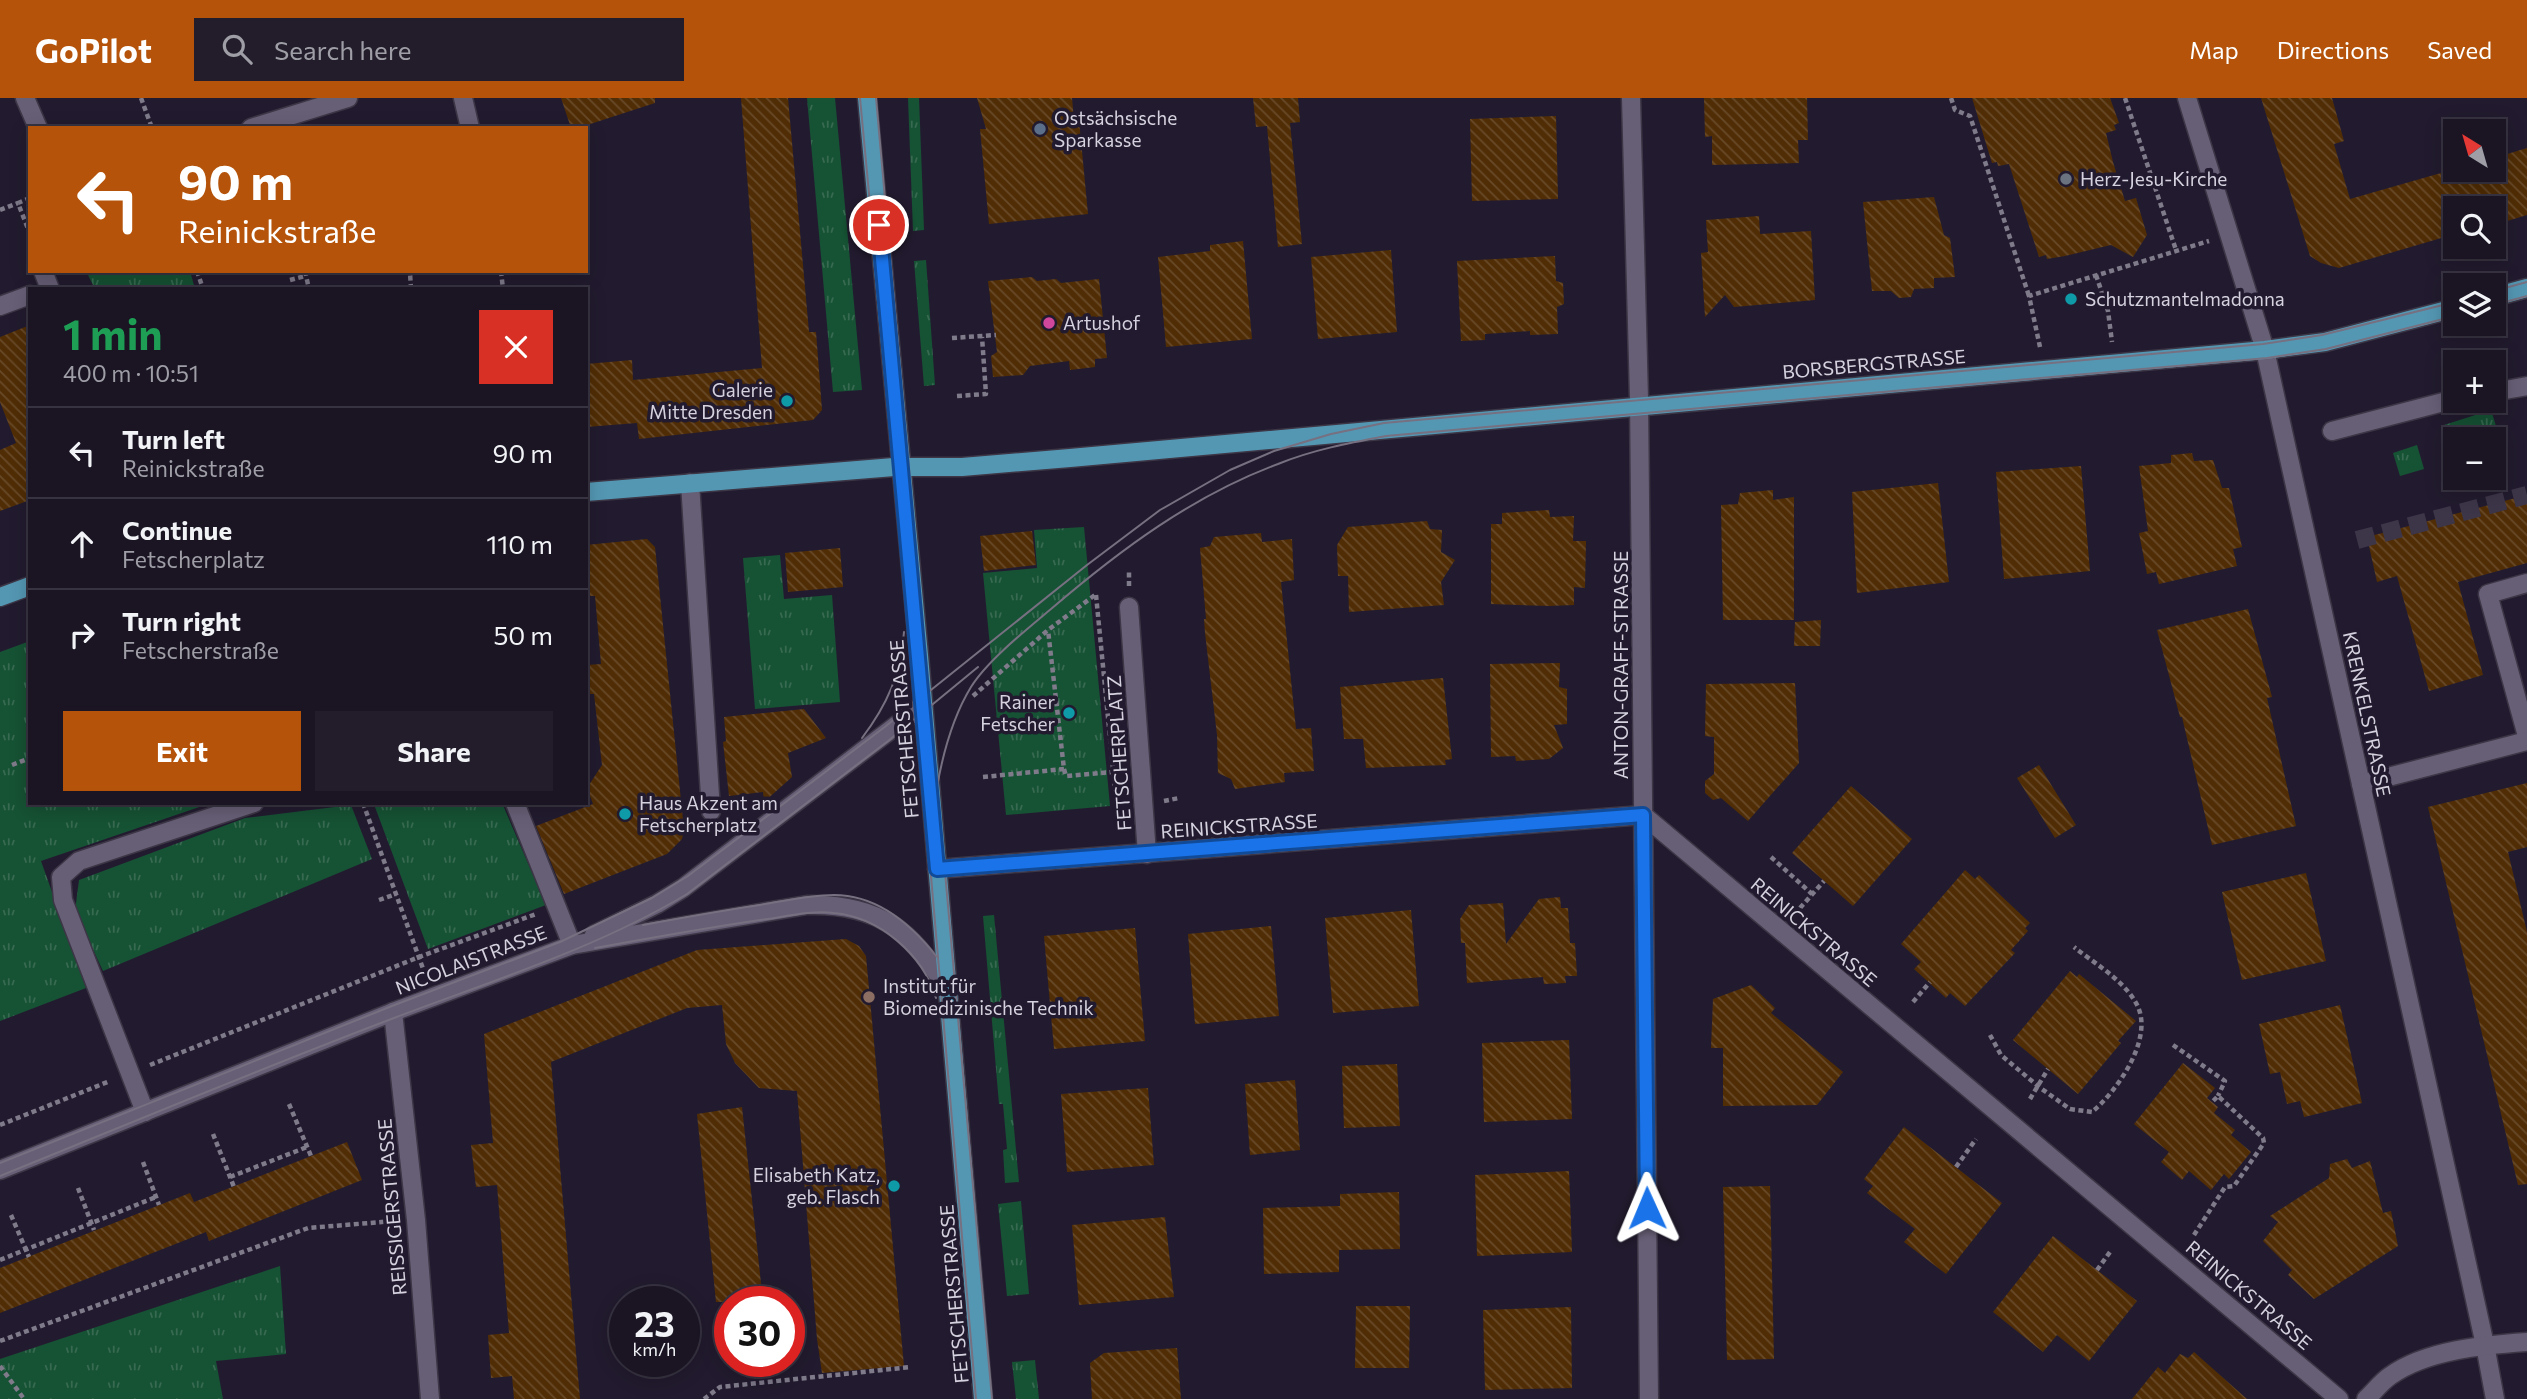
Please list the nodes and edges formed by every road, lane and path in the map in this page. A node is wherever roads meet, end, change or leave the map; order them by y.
1 (25, 98) edge
2 (141, 98) edge
3 (348, 98) edge
4 (463, 98) edge
5 (867, 98) edge
6 (1631, 98) edge
7 (1951, 98) edge
8 (2125, 98) edge
9 (2187, 98) edge
10 (37, 126) edge
11 (151, 126) edge
12 (262, 126) edge
13 (470, 126) edge
14 (28, 199) edge
15 (18, 203) junction
16 (0, 210) edge
17 (28, 229) edge
18 (2230, 235) junction
19 (2176, 250) junction
20 (305, 274) edge
21 (2096, 275) junction
22 (290, 280) dead end
23 (2527, 288) edge
24 (2506, 294) edge
25 (28, 296) edge
26 (2029, 296) junction
27 (0, 306) edge
28 (2443, 311) edge
29 (996, 335) dead end
30 (982, 337) junction
31 (953, 338) dead end
32 (2265, 350) junction
33 (2115, 364) junction
34 (2045, 371) junction
35 (2527, 386) edge
36 (2506, 390) edge
37 (957, 396) dead end
38 (2443, 402) edge
39 (1639, 406) junction
40 (2332, 431) dead end
41 (902, 467) junction
42 (690, 483) junction
43 (588, 492) edge
44 (2527, 583) edge
45 (28, 587) edge
46 (1096, 595) dead end
47 (0, 597) edge
48 (1129, 607) dead end
49 (1048, 630) junction
50 (973, 696) dead end
51 (923, 705) junction
52 (2527, 738) edge
53 (28, 759) edge
54 (12, 765) dead end
55 (1065, 769) junction
56 (1113, 772) dead end
57 (983, 776) dead end
58 (2361, 784) junction
59 (248, 805) edge
60 (364, 805) edge
61 (516, 805) edge
62 (711, 811) dead end
63 (1643, 815) junction
64 (1147, 854) junction
65 (1771, 857) dead end
66 (937, 869) junction
67 (1824, 881) dead end
68 (396, 894) junction
69 (1812, 894) dead end
70 (379, 900) dead end
71 (556, 906) junction
72 (1800, 908) dead end
73 (572, 945) junction
74 (2074, 947) dead end
75 (419, 957) junction
76 (1930, 982) dead end
77 (948, 991) junction
78 (433, 997) junction
79 (1913, 1002) dead end
80 (393, 1012) junction
81 (1990, 1035) dead end
82 (2173, 1045) dead end
83 (2048, 1069) dead end
84 (129, 1073) junction
85 (2039, 1087) junction
86 (2218, 1096) junction
87 (2030, 1099) dead end
88 (2212, 1102) dead end
89 (289, 1104) dead end
90 (145, 1112) junction
91 (0, 1125) edge
92 (213, 1134) dead end
93 (1976, 1139) dead end
94 (307, 1147) junction
95 (311, 1156) dead end
96 (143, 1162) dead end
97 (1956, 1167) dead end
98 (0, 1170) edge
99 (230, 1177) junction
100 (234, 1187) dead end
101 (78, 1188) dead end
102 (156, 1196) junction
103 (159, 1205) dead end
104 (11, 1215) dead end
105 (416, 1220) junction
106 (91, 1223) junction
107 (94, 1230) dead end
108 (2193, 1235) dead end
109 (25, 1249) junction
110 (2110, 1252) dead end
111 (29, 1257) dead end
112 (0, 1260) edge
113 (2097, 1270) dead end
114 (0, 1341) edge
115 (2527, 1342) edge
116 (2485, 1345) junction
117 (0, 1367) edge
118 (911, 1367) dead end
119 (24, 1399) edge
120 (430, 1399) edge
121 (704, 1399) edge
122 (984, 1399) edge
123 (1649, 1399) edge
124 (2339, 1399) edge
125 (2366, 1399) edge
126 (2495, 1399) edge

1 - 10 street
2 - 11 path
3 - 12 street
4 - 13 street
5 - 41 main road, FETSCHERSTRASSE
6 - 39 street, ANTON-GRAFF-STRASSE
7 - 26 path
8 - 19 path
9 - 18 street, KRENKELSTRASSE
14 - 15 path
15 - 16 path
15 - 17 path
18 - 19 path
18 - 32 street, KRENKELSTRASSE
19 - 21 path
20 - 22 path
21 - 26 path
21 - 33 path
23 - 24 main road
25 - 27 street
26 - 34 path
28 - 32 main road, BORSBERGSTRASSE
29 - 30 path
30 - 31 path
30 - 37 path
32 - 33 main road, BORSBERGSTRASSE
32 - 58 street, KRENKELSTRASSE
33 - 34 main road, BORSBERGSTRASSE
34 - 39 main road, BORSBERGSTRASSE
35 - 36 street
38 - 40 street
39 - 41 main road, BORSBERGSTRASSE
39 - 63 street, ANTON-GRAFF-STRASSE
41 - 42 main road, BORSBERGSTRASSE
41 - 51 main road, FETSCHERSTRASSE
42 - 43 main road, BORSBERGSTRASSE
42 - 62 street
44 - 52 street
45 - 47 main road
46 - 49 path
48 - 64 street, FETSCHERPLATZ
49 - 50 path
49 - 55 path
51 - 66 main road, FETSCHERSTRASSE
51 - 73 street
52 - 58 street
53 - 54 path
55 - 56 path
55 - 57 path
58 - 116 street, KRENKELSTRASSE
59 - 84 street
60 - 68 path
61 - 71 street
63 - 64 street, REINICKSTRASSE
63 - 123 street, ANTON-GRAFF-STRASSE
63 - 124 street, REINICKSTRASSE
64 - 66 street, FETSCHERPLATZ
65 - 69 path
66 - 77 main road, FETSCHERSTRASSE
67 - 72 path
68 - 70 path
68 - 75 path
71 - 73 street
71 - 75 path
73 - 77 street, NICOLAISTRASSE
73 - 78 street, NICOLAISTRASSE
74 - 85 path
75 - 78 path
75 - 84 path
76 - 79 path
77 - 122 main road, FETSCHERSTRASSE
78 - 80 street, NICOLAISTRASSE
80 - 90 street, NICOLAISTRASSE
80 - 105 street, REISSIGERSTRASSE
81 - 85 path
82 - 86 path
83 - 85 path
84 - 90 street
84 - 91 path
85 - 87 path
86 - 88 path
86 - 108 path
89 - 94 path
90 - 98 street, NICOLAISTRASSE
92 - 99 path
93 - 97 path
94 - 95 path
94 - 99 path
96 - 102 path
99 - 100 path
101 - 106 path
102 - 103 path
102 - 106 path
104 - 109 path
105 - 114 path
105 - 120 street, REISSIGERSTRASSE
106 - 107 path
106 - 109 path
109 - 111 path
109 - 112 path
110 - 113 path
115 - 116 street
116 - 125 street
116 - 126 street, KRENKELSTRASSE
117 - 119 path
118 - 121 path

